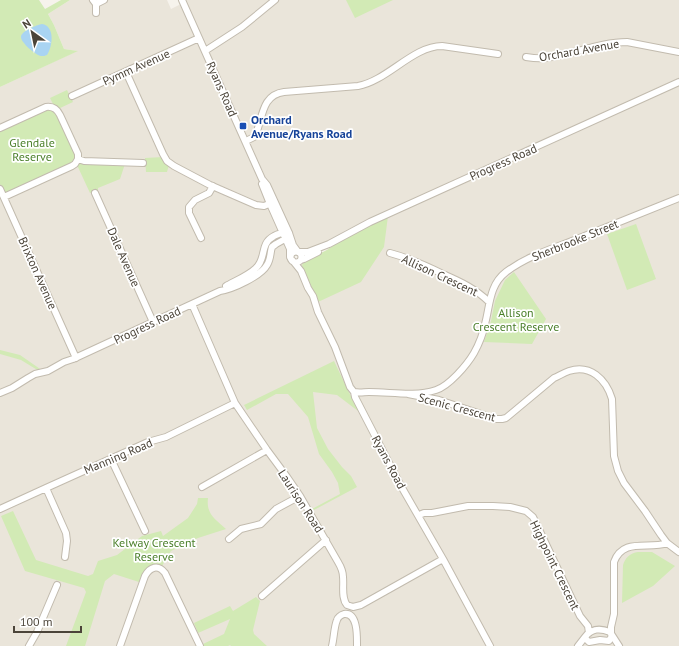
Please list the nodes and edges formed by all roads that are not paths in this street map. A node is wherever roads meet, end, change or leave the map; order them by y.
1 (104, 0) edge
2 (182, 0) edge
3 (275, 0) edge
4 (95, 2) edge
5 (96, 13) dead end
6 (199, 38) junction
7 (205, 51) junction
8 (679, 52) edge
9 (498, 54) dead end
10 (526, 57) dead end
11 (126, 72) junction
12 (679, 82) edge
13 (72, 96) dead end
14 (0, 128) edge
15 (246, 141) junction
16 (78, 159) junction
17 (143, 163) dead end
18 (213, 186) junction
19 (0, 189) edge
20 (95, 193) dead end
21 (4, 197) junction
22 (679, 198) edge
23 (272, 203) junction
24 (286, 233) junction
25 (201, 238) dead end
26 (285, 239) junction
27 (329, 244) junction
28 (299, 252) junction
29 (390, 253) dead end
30 (291, 259) junction
31 (300, 260) junction
32 (301, 271) junction
33 (220, 291) junction
34 (489, 302) junction
35 (192, 304) junction
36 (153, 322) junction
37 (74, 359) junction
38 (354, 392) junction
39 (0, 393) edge
40 (408, 394) junction
41 (235, 403) junction
42 (266, 450) junction
43 (112, 459) junction
44 (202, 487) dead end
45 (46, 488) junction
46 (300, 496) junction
47 (0, 509) edge
48 (432, 513) junction
49 (419, 515) junction
50 (422, 522) junction
51 (145, 531) dead end
52 (229, 539) dead end
53 (326, 540) junction
54 (667, 543) junction
55 (679, 552) edge
56 (65, 557) dead end
57 (443, 559) junction
58 (57, 585) dead end
59 (262, 596) dead end
60 (613, 618) junction
61 (583, 620) junction
62 (598, 630) junction
63 (588, 637) junction
64 (611, 637) junction
65 (29, 646) edge
66 (120, 646) edge
67 (200, 646) edge
68 (332, 646) edge
69 (357, 646) edge
70 (490, 646) edge
71 (578, 646) edge
72 (582, 646) edge
73 (618, 646) edge

1 - 4 street
2 - 6 street, Ryans Road
3 - 7 street
4 - 5 street
6 - 7 street, Ryans Road
6 - 11 street, Pymm Avenue
7 - 15 street, Ryans Road
8 - 10 street, Orchard Avenue
9 - 15 street
11 - 13 street, Pymm Avenue
11 - 18 street
12 - 27 street, Progress Road
14 - 16 street
15 - 23 street, Ryans Road
16 - 17 street
16 - 21 street
18 - 23 street
18 - 25 street
19 - 21 street, Brixton Avenue
20 - 36 street, Dale Avenue
21 - 37 street, Brixton Avenue
22 - 34 street, Sherbrooke Street
23 - 24 street, Ryans Road
24 - 26 street, Ryans Road
24 - 28 street, Ryans Road
24 - 33 street, Progress Road
26 - 30 street, Ryans Road
26 - 33 street, Progress Road
27 - 28 street, Progress Road
27 - 31 street, Progress Road
28 - 30 street
28 - 31 street
29 - 34 street, Allison Crescent
30 - 31 street
30 - 32 street, Ryans Road
31 - 32 street, Ryans Road
32 - 38 street, Ryans Road
33 - 35 street, Progress Road
34 - 40 street, Allison Crescent
35 - 36 street, Progress Road
35 - 41 street, Laurison Road
36 - 37 street, Progress Road
37 - 39 street, Progress Road
38 - 40 street, Allison Crescent
38 - 49 street, Ryans Road
40 - 54 street, Scenic Crescent
41 - 42 street, Laurison Road
41 - 43 street, Manning Road
42 - 44 street
42 - 46 street, Laurison Road
43 - 45 street, Manning Road
43 - 51 street
45 - 47 street, Manning Road
45 - 56 street
46 - 52 street
46 - 53 street, Laurison Road
48 - 49 street, Highpoint Crescent
48 - 50 street
48 - 61 street, Highpoint Crescent
49 - 50 street, Ryans Road
50 - 57 street, Ryans Road
53 - 57 street, Laurison Road
53 - 59 street
54 - 55 street, Scenic Crescent
54 - 60 street
57 - 70 street, Ryans Road
58 - 65 street
60 - 62 street
60 - 64 street
61 - 62 street, Highpoint Crescent
61 - 63 street, Highpoint Crescent
62 - 63 street
62 - 64 street, Highpoint Crescent
63 - 64 street
63 - 71 street
63 - 72 street
64 - 73 street
66 - 67 street
68 - 69 street

